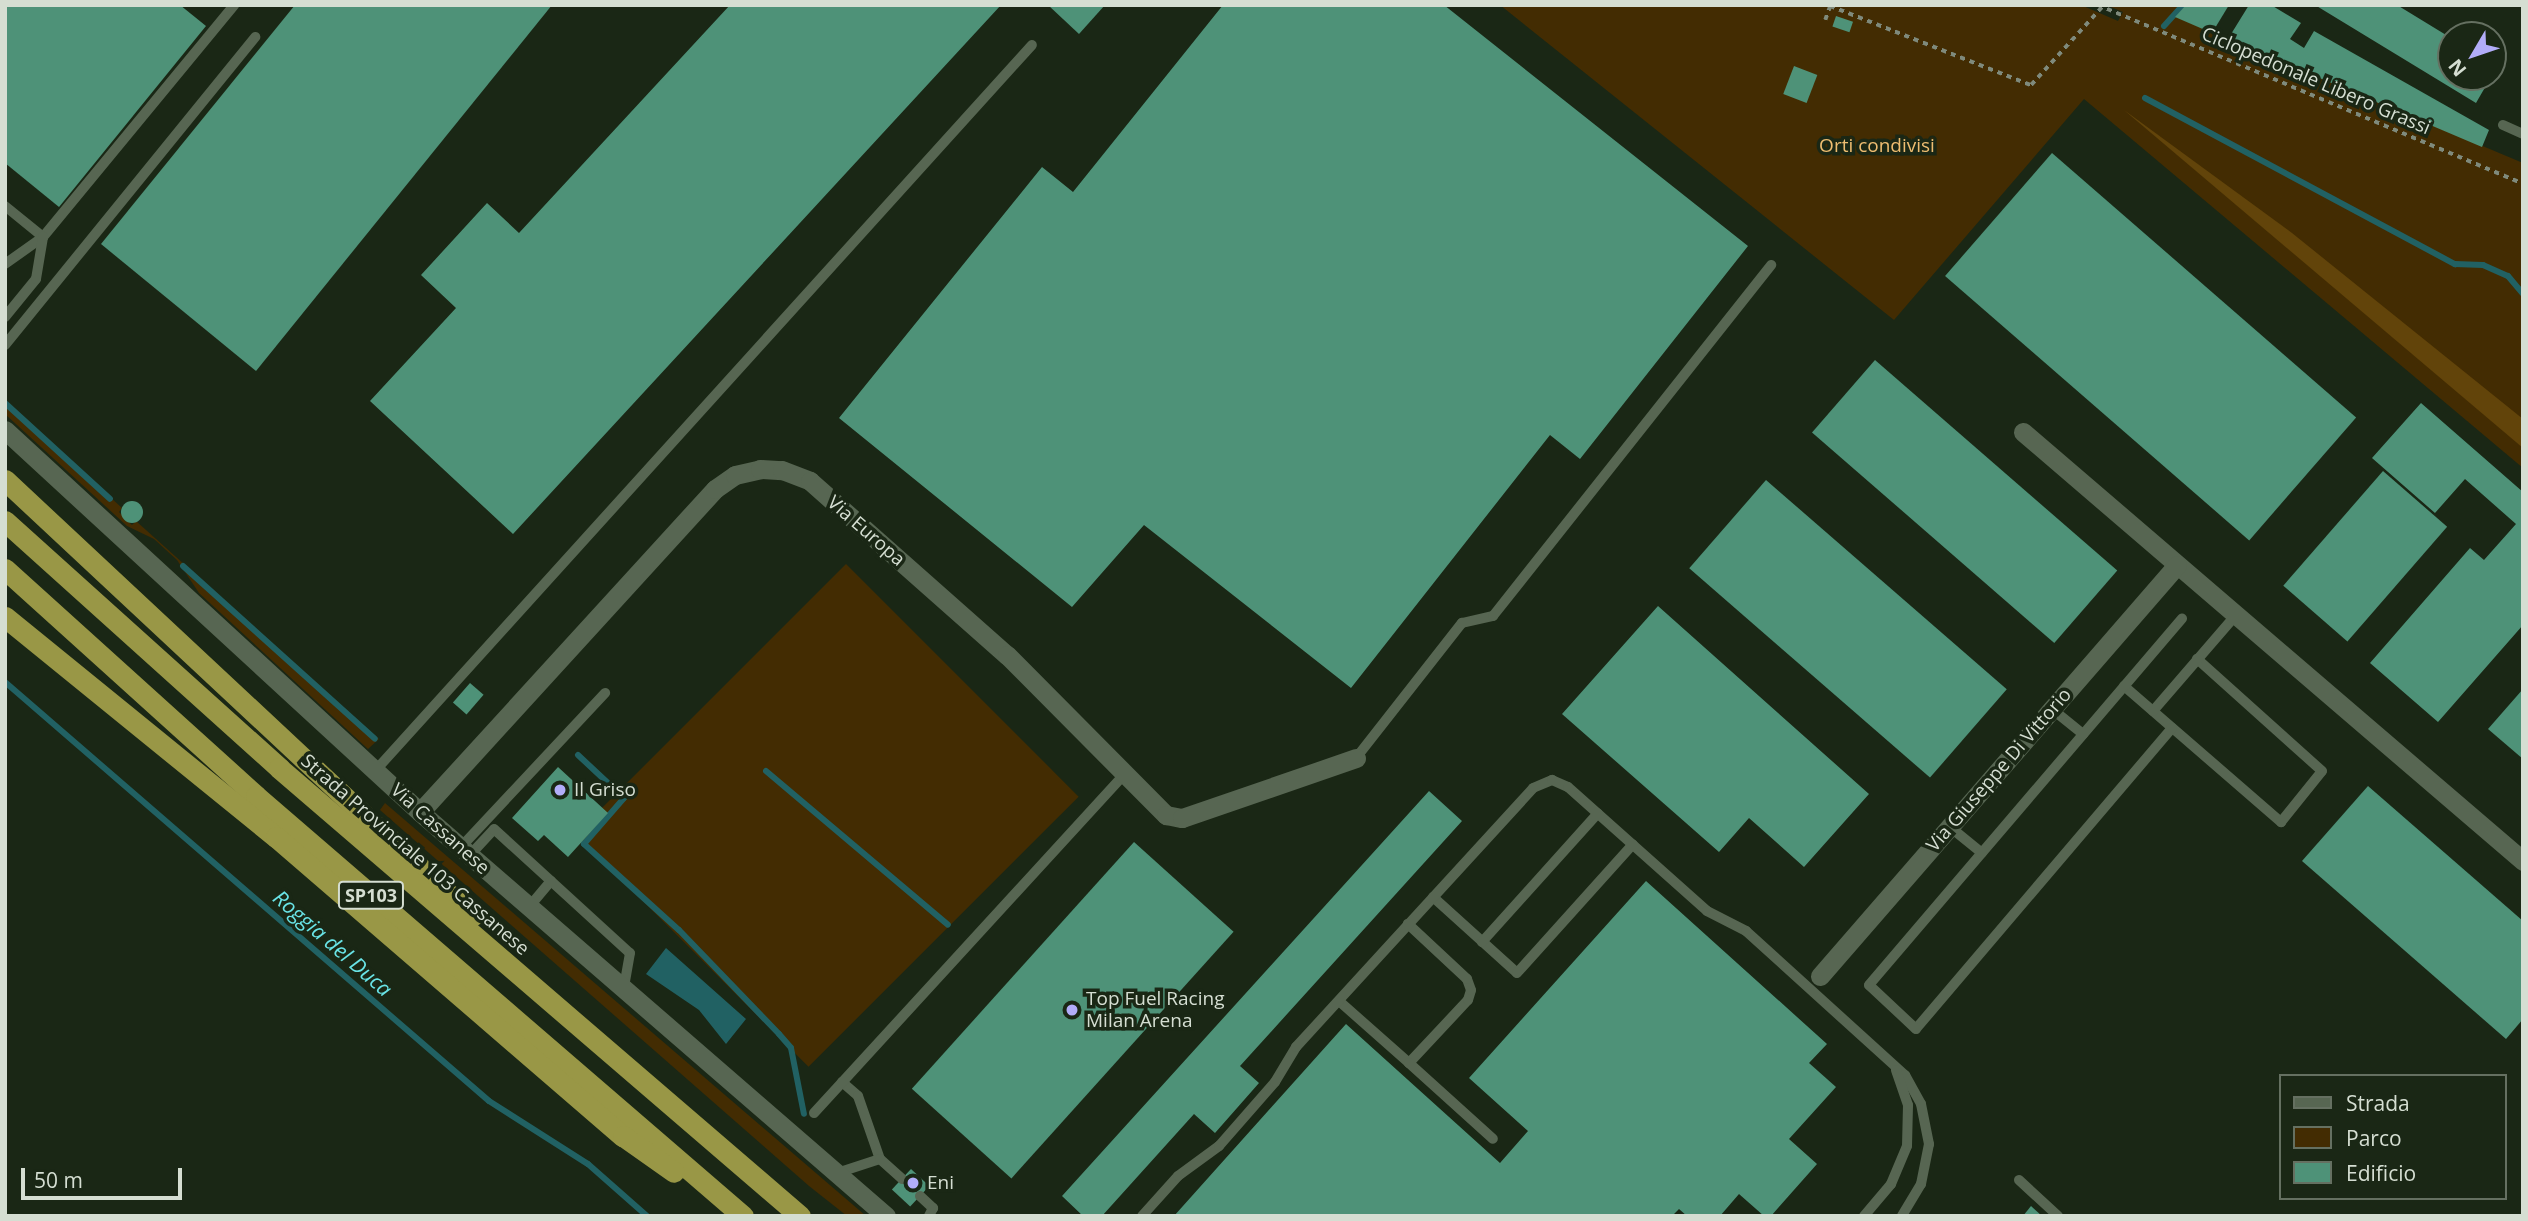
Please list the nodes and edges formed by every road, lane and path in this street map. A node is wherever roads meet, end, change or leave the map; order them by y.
1 (234, 5) edge
2 (2100, 6) edge
3 (1825, 20) dead end
4 (255, 37) dead end
5 (1032, 45) dead end
6 (2503, 125) dead end
7 (2523, 134) edge
8 (2523, 184) edge
9 (5, 206) edge
10 (43, 237) junction
11 (5, 264) edge
12 (1771, 265) dead end
13 (5, 317) edge
14 (5, 345) edge
15 (5, 430) edge
16 (2023, 432) dead end
17 (5, 480) edge
18 (5, 521) edge
19 (2177, 565) junction
20 (5, 569) edge
21 (2235, 615) junction
22 (5, 617) edge
23 (2182, 619) dead end
24 (2197, 659) junction
25 (2124, 686) junction
26 (605, 693) dead end
27 (2052, 709) junction
28 (2153, 710) junction
29 (2172, 728) junction
30 (2083, 734) junction
31 (1356, 758) joint
32 (375, 771) junction
33 (1124, 775) junction
34 (420, 812) junction
35 (1598, 813) junction
36 (1950, 827) junction
37 (1633, 844) junction
38 (465, 851) junction
39 (1982, 853) junction
40 (2523, 861) edge
41 (551, 881) junction
42 (1433, 897) junction
43 (529, 907) junction
44 (1408, 924) junction
45 (1482, 942) junction
46 (1820, 976) dead end
47 (623, 988) junction
48 (1339, 1001) junction
49 (1891, 1060) junction
50 (1409, 1063) junction
51 (636, 1076) junction
52 (842, 1082) junction
53 (814, 1113) dead end
54 (1493, 1139) dead end
55 (880, 1159) junction
56 (836, 1173) junction
57 (902, 1179) dead end
58 (2018, 1180) dead end
59 (920, 1196) dead end
60 (736, 1216) edge
61 (743, 1216) edge
62 (800, 1216) edge
63 (886, 1216) edge
64 (929, 1216) edge
65 (1142, 1216) edge
66 (1864, 1216) edge
67 (1902, 1216) edge
68 (2058, 1216) edge

1 - 10 lane
2 - 3 path
2 - 8 path, Ciclopedonale Libero Grassi
4 - 14 lane
5 - 32 lane
6 - 7 lane
9 - 10 lane
10 - 11 lane
10 - 13 lane
12 - 31 lane
15 - 32 street, Via Cassanese
16 - 19 street
17 - 51 highway, SP103
18 - 51 highway, Strada Provinciale 103 Cassanese / SP103
19 - 21 street
19 - 27 street, Via Giuseppe Di Vittorio
20 - 61 highway, SP103
21 - 24 lane
21 - 40 street
22 - 60 highway, SP103
23 - 25 lane
24 - 28 lane
24 - 29 lane
25 - 28 lane
25 - 30 lane
26 - 38 lane
27 - 30 lane
27 - 36 street, Via Giuseppe Di Vittorio
28 - 29 lane
29 - 39 lane
30 - 39 lane
31 - 33 street, Via Europa
32 - 34 street, Via Cassanese
33 - 34 street, Via Europa
33 - 52 lane
34 - 38 street, Via Cassanese
35 - 37 lane
35 - 42 lane
35 - 45 lane
36 - 39 lane
36 - 46 street, Via Giuseppe Di Vittorio
37 - 45 lane
37 - 49 lane
38 - 41 lane
38 - 43 street, Via Cassanese
41 - 43 lane
41 - 47 lane
42 - 44 lane
42 - 45 lane
43 - 47 street, Via Cassanese
44 - 48 lane
44 - 50 lane
47 - 56 street, Via Cassanese
48 - 50 lane
48 - 65 lane
49 - 66 lane
49 - 67 lane
50 - 54 lane
51 - 62 highway, Strada Provinciale 103 Cassanese / SP103
52 - 53 lane
52 - 55 lane
55 - 56 lane
55 - 57 lane
56 - 63 street, Via Cassanese
58 - 68 lane
59 - 64 lane

